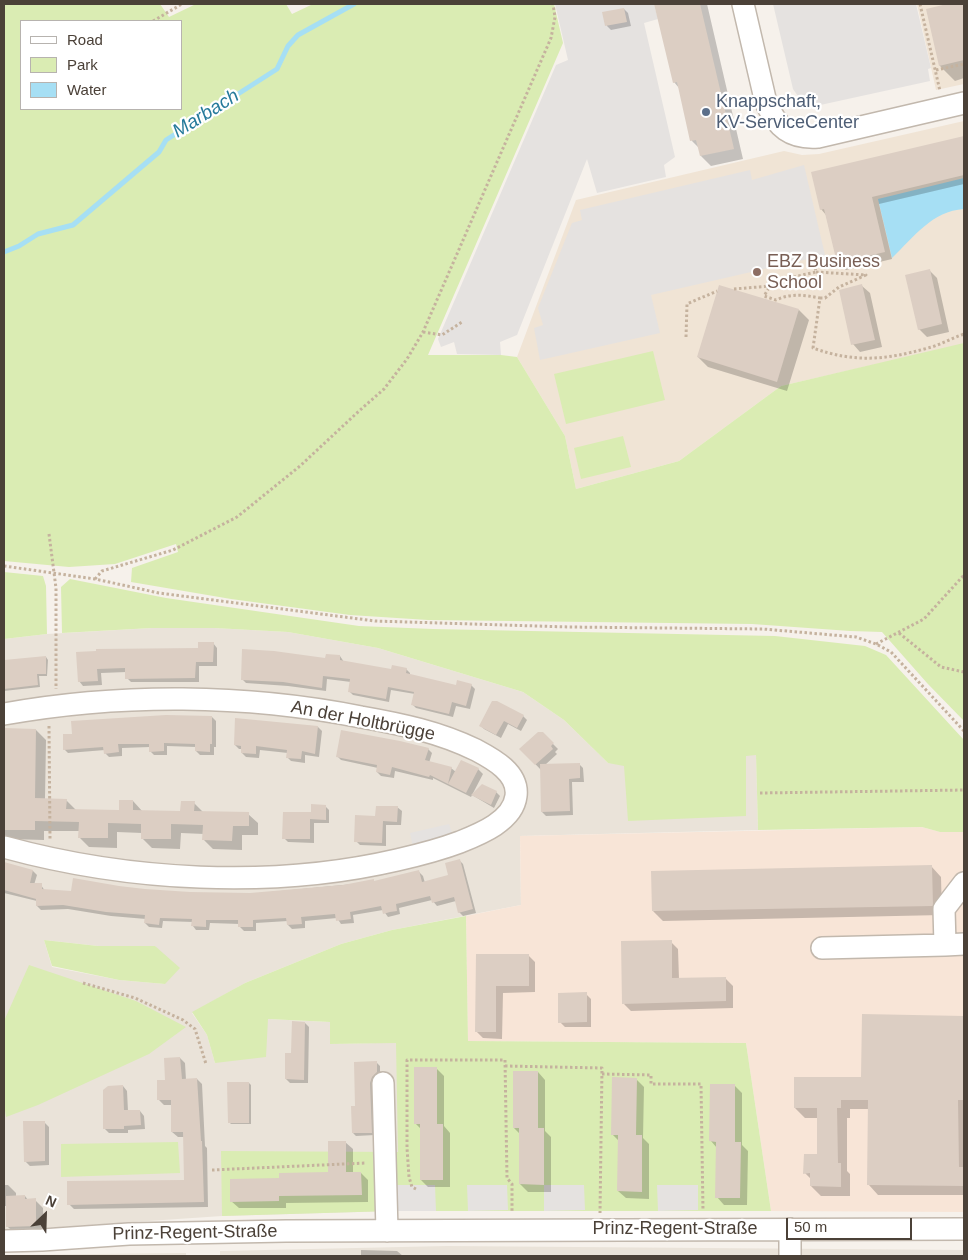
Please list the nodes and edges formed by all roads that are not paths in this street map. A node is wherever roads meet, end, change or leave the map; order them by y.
1 (743, 4) edge
2 (954, 105) edge
3 (4, 714) edge
4 (4, 847) edge
5 (964, 883) edge
6 (954, 944) edge
7 (822, 948) dead end
8 (382, 1083) dead end
9 (790, 1229) junction
10 (964, 1229) edge
11 (386, 1231) junction
12 (4, 1241) edge
13 (790, 1256) edge

1 - 2 street
3 - 4 street, An der Holtbrügge
5 - 6 street
6 - 7 street
8 - 11 street
9 - 10 street, Prinz-Regent-Straße
9 - 11 street, Prinz-Regent-Straße
9 - 13 street
11 - 12 street, Prinz-Regent-Straße

